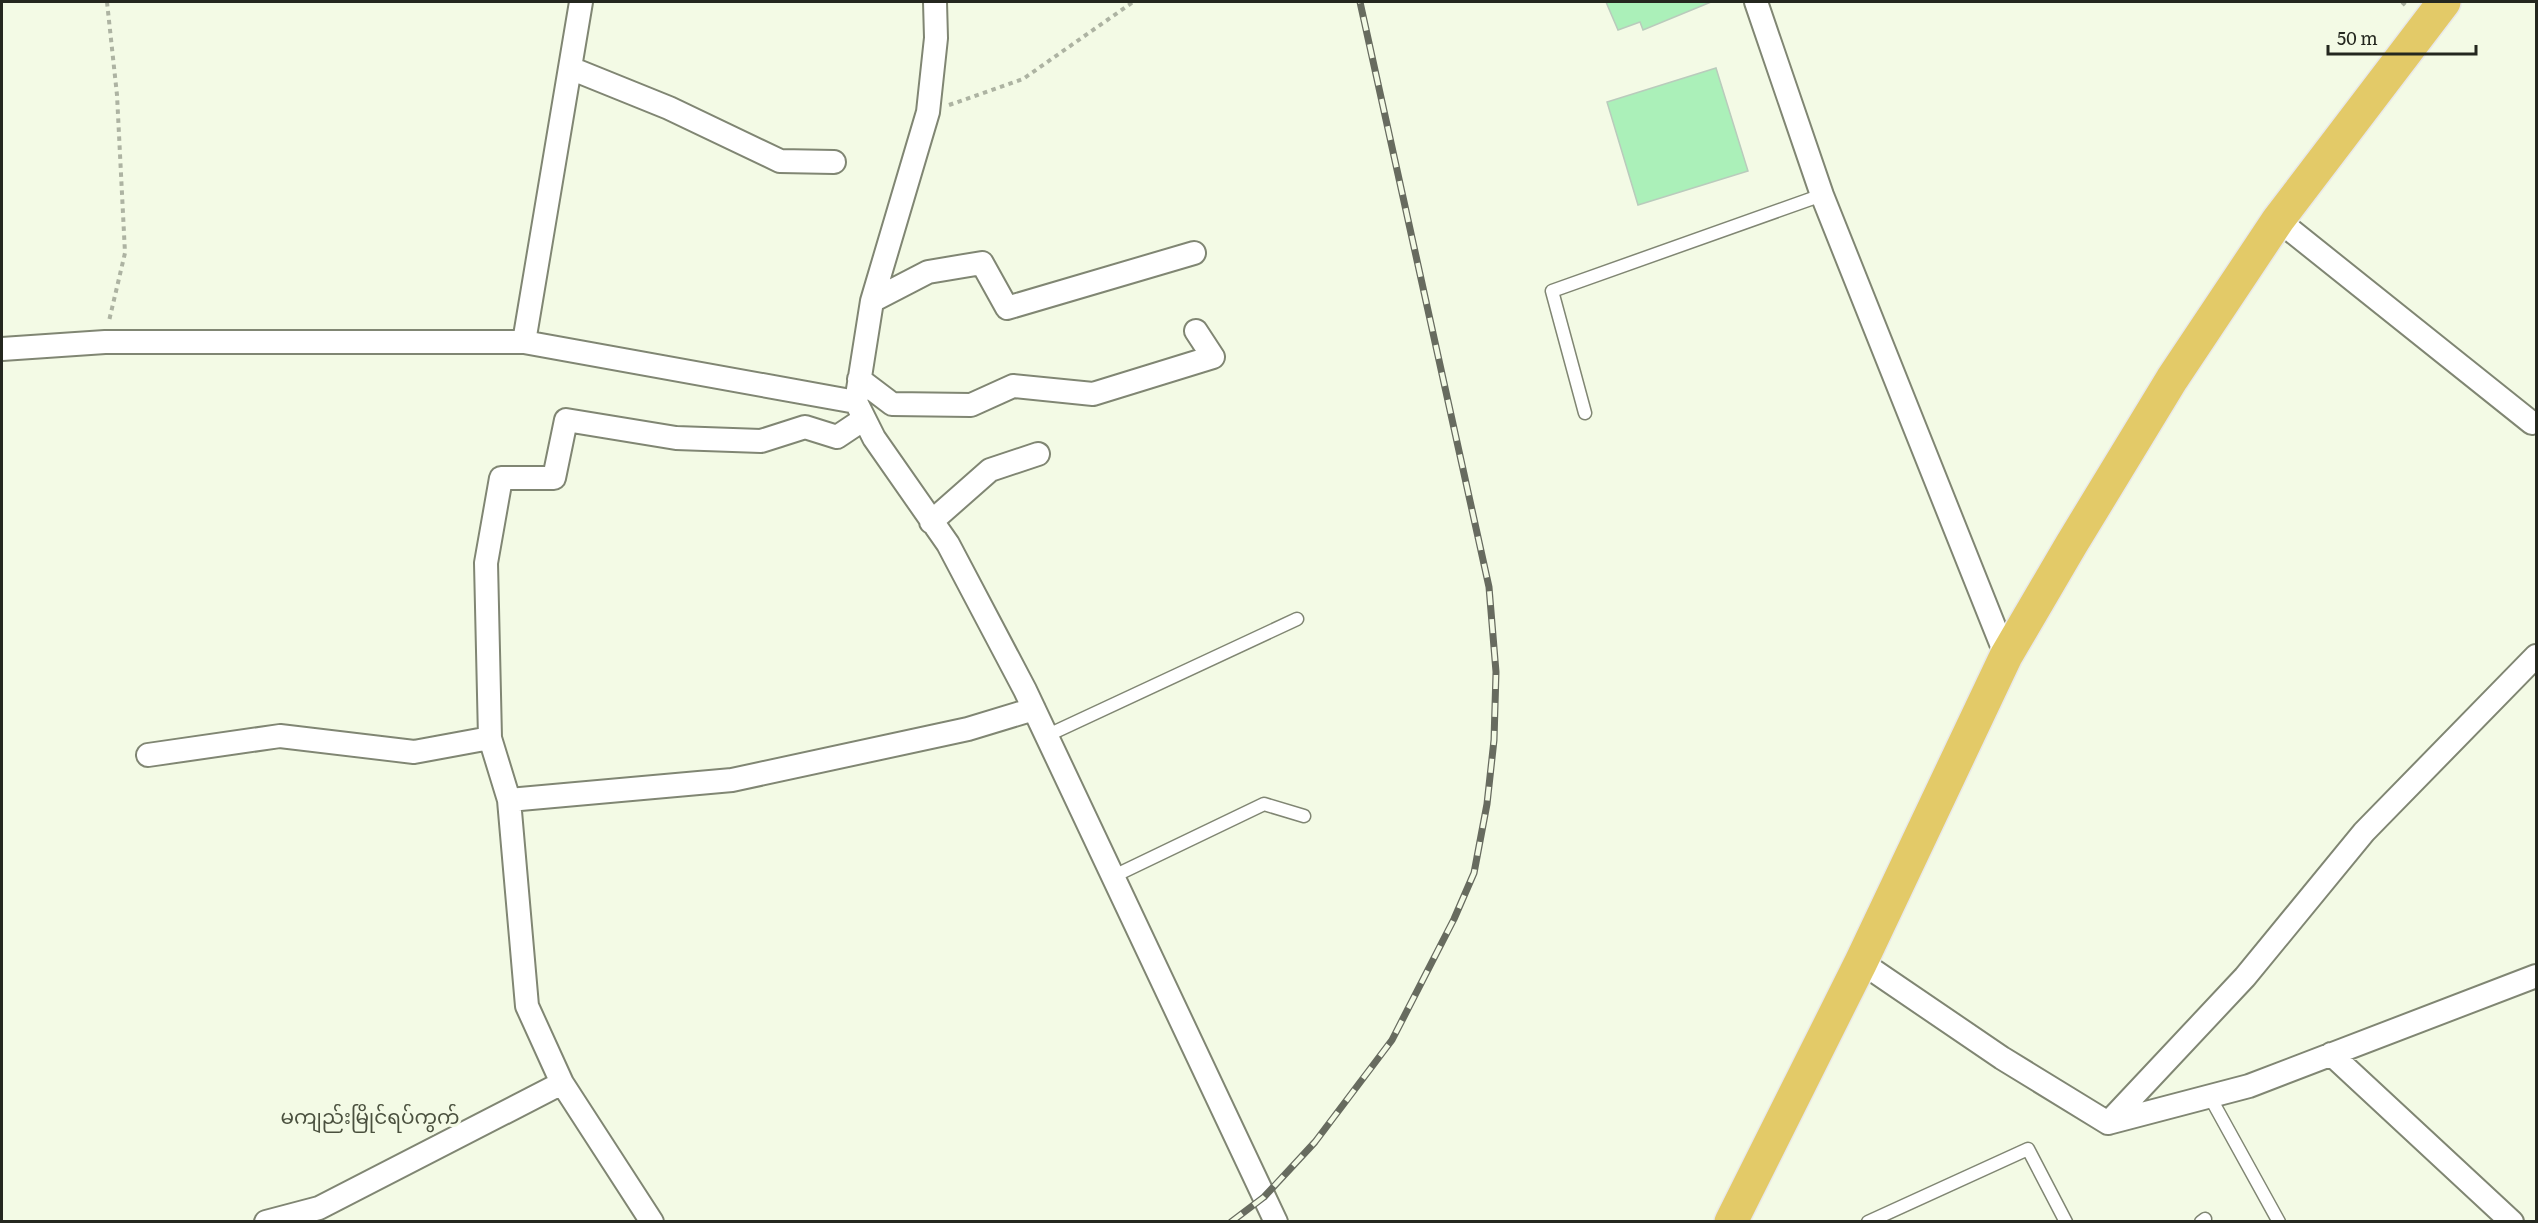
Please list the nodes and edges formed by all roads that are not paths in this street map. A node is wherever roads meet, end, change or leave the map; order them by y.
1 (581, 2) edge
2 (935, 2) edge
3 (1756, 2) edge
4 (2445, 2) edge
5 (570, 68) junction
6 (834, 162) dead end
7 (1822, 195) junction
8 (2278, 220) junction
9 (1194, 253) dead end
10 (872, 301) junction
11 (1196, 331) dead end
12 (524, 342) junction
13 (2, 349) edge
14 (859, 379) junction
15 (860, 411) junction
16 (1585, 413) dead end
17 (2532, 423) dead end
18 (1038, 454) dead end
19 (931, 522) junction
20 (1297, 619) dead end
21 (2536, 656) edge
22 (2007, 657) junction
23 (1034, 709) junction
24 (1046, 736) junction
25 (490, 738) junction
26 (148, 755) dead end
27 (508, 800) junction
28 (1304, 816) dead end
29 (1112, 877) junction
30 (1862, 962) junction
31 (2536, 976) edge
32 (2331, 1054) junction
33 (561, 1083) junction
34 (2210, 1097) junction
35 (2108, 1123) junction
36 (266, 1221) edge
37 (652, 1221) edge
38 (1276, 1221) edge
39 (1731, 1221) edge
40 (1868, 1221) edge
41 (2066, 1221) edge
42 (2279, 1221) edge
43 (2512, 1221) edge

1 - 5 street
2 - 10 street
3 - 7 street
4 - 8 highway
5 - 6 street
5 - 12 street
7 - 16 lane
7 - 22 street
8 - 17 street
8 - 22 highway
9 - 10 street
10 - 14 street
11 - 14 street
12 - 13 street
12 - 15 street
14 - 15 street
15 - 19 street
15 - 25 street
18 - 19 street
19 - 23 street
20 - 24 lane
21 - 35 street
22 - 30 highway
23 - 24 street
23 - 27 street
24 - 29 street
25 - 26 street
25 - 27 street
27 - 33 street
28 - 29 lane
29 - 38 street
30 - 35 street
30 - 39 highway
31 - 32 street
32 - 34 street
32 - 43 street
33 - 36 street
33 - 37 street
34 - 35 street
34 - 42 lane
40 - 41 lane

